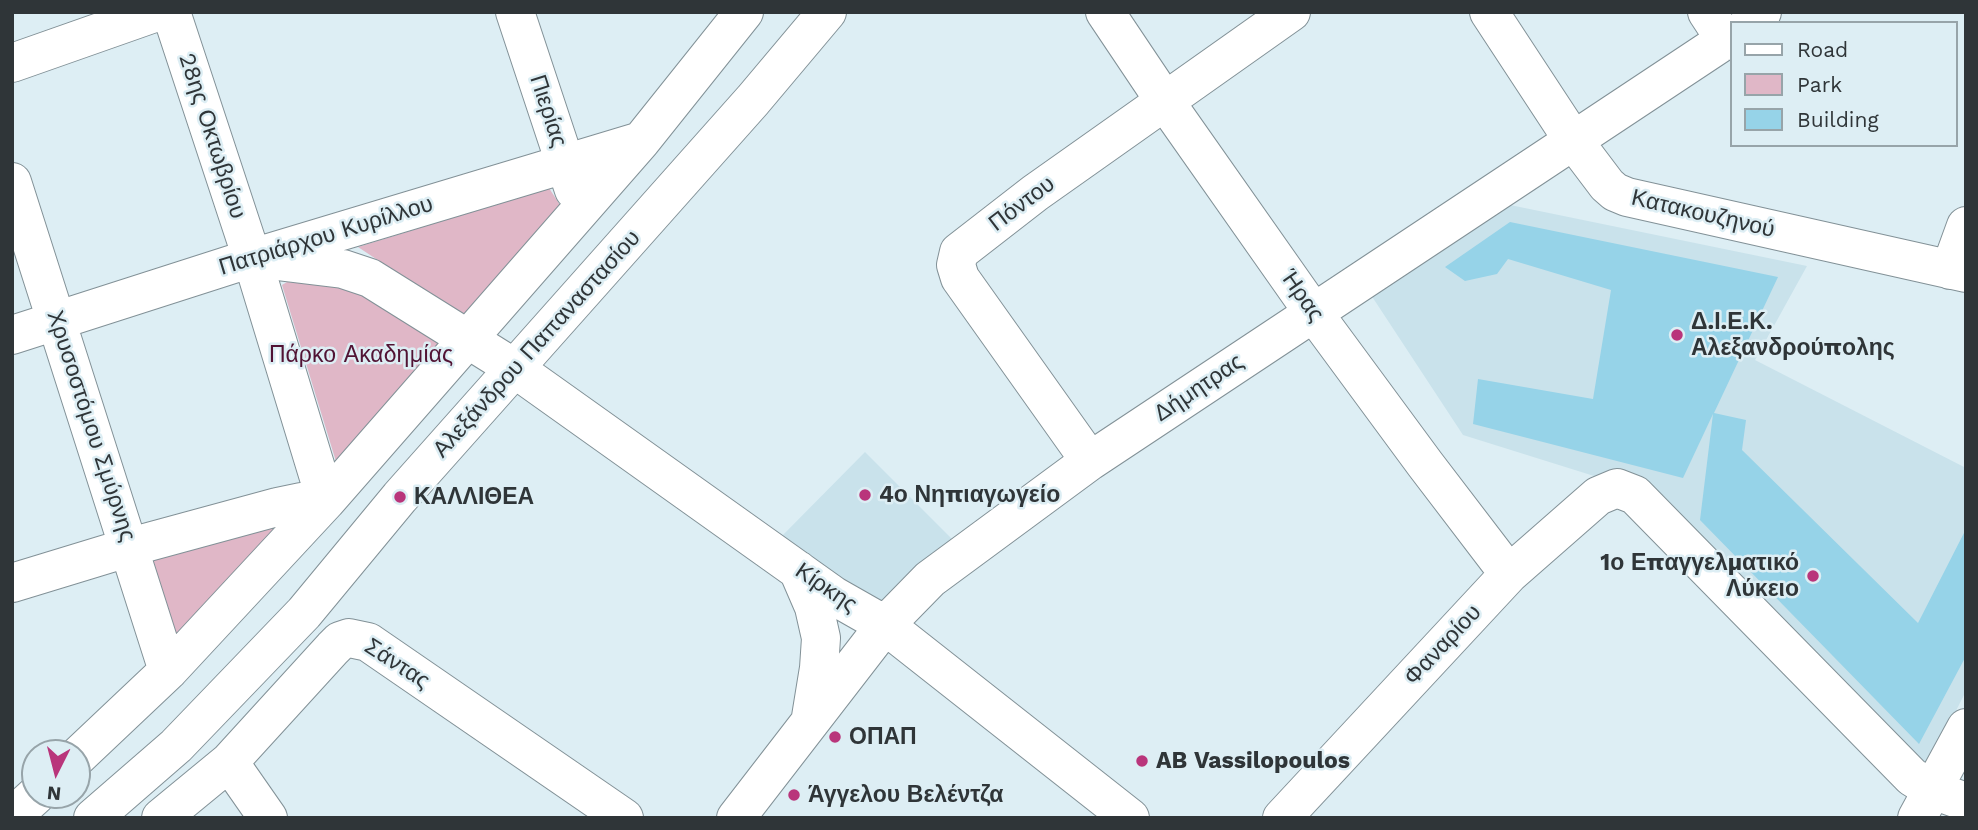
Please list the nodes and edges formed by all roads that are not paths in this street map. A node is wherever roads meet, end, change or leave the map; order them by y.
1 (157, 12) edge
2 (171, 12) edge
3 (515, 12) edge
4 (744, 12) edge
5 (827, 12) edge
6 (1105, 12) edge
7 (1291, 12) edge
8 (1489, 12) edge
9 (1762, 12) edge
10 (1743, 21) edge
11 (1728, 28) edge
12 (12, 63) edge
13 (1164, 100) junction
14 (1573, 140) junction
15 (641, 141) junction
16 (565, 164) junction
17 (12, 182) edge
18 (580, 210) junction
19 (1966, 226) edge
20 (252, 258) junction
21 (1958, 272) edge
22 (1313, 312) junction
23 (58, 321) junction
24 (12, 335) edge
25 (468, 339) junction
26 (514, 368) junction
27 (1090, 461) junction
28 (326, 501) junction
29 (130, 547) junction
30 (798, 570) junction
31 (1509, 574) junction
32 (12, 583) edge
33 (885, 625) junction
34 (168, 671) junction
35 (810, 722) junction
36 (1966, 728) edge
37 (91, 744) edge
38 (229, 762) junction
39 (1938, 803) edge
40 (93, 818) edge
41 (162, 818) edge
42 (268, 818) edge
43 (624, 818) edge
44 (736, 818) edge
45 (1130, 818) edge
46 (1282, 818) edge

1 - 12 street
2 - 20 street, 28ης Οκτωβρίου
3 - 16 street, Πιερίας
4 - 15 street
5 - 26 street, Αλεξάνδρου Παπαναστασίου
6 - 13 street, Ήρας
7 - 13 street, Πόντου
8 - 14 street, Κατακουζηνού
9 - 10 street, Δήμητρας
11 - 14 street, Δήμητρας
13 - 22 street, Ήρας
13 - 27 street, Πόντου
14 - 21 street, Κατακουζηνού
14 - 22 street, Δήμητρας
15 - 16 street, Πατριάρχου Κυρίλλου
15 - 18 street
16 - 18 street, Πιερίας
16 - 20 street, Πατριάρχου Κυρίλλου
17 - 23 street, Χρυσοστόμου Σμύρνης
18 - 25 street
19 - 21 street
20 - 23 street, Πατριάρχου Κυρίλλου
20 - 25 street, Κίρκης
20 - 28 street, 28ης Οκτωβρίου
22 - 27 street, Δήμητρας
22 - 31 street, Ήρας
23 - 24 street, Πατριάρχου Κυρίλλου
23 - 29 street, Χρυσοστόμου Σμύρνης
25 - 26 street, Κίρκης
25 - 28 street
26 - 30 street, Κίρκης
26 - 40 street, Αλεξάνδρου Παπαναστασίου
27 - 33 street, Δήμητρας
28 - 29 street
28 - 34 street
29 - 32 street
29 - 34 street, Χρυσοστόμου Σμύρνης
30 - 33 street, Κίρκης
30 - 35 street
31 - 39 street, Φαναρίου
31 - 46 street, Φαναρίου
33 - 35 street, Δήμητρας
33 - 45 street, Κίρκης
34 - 37 street
35 - 44 street, Δήμητρας
36 - 39 street
38 - 41 street, Σάντας
38 - 42 street
38 - 43 street, Σάντας

